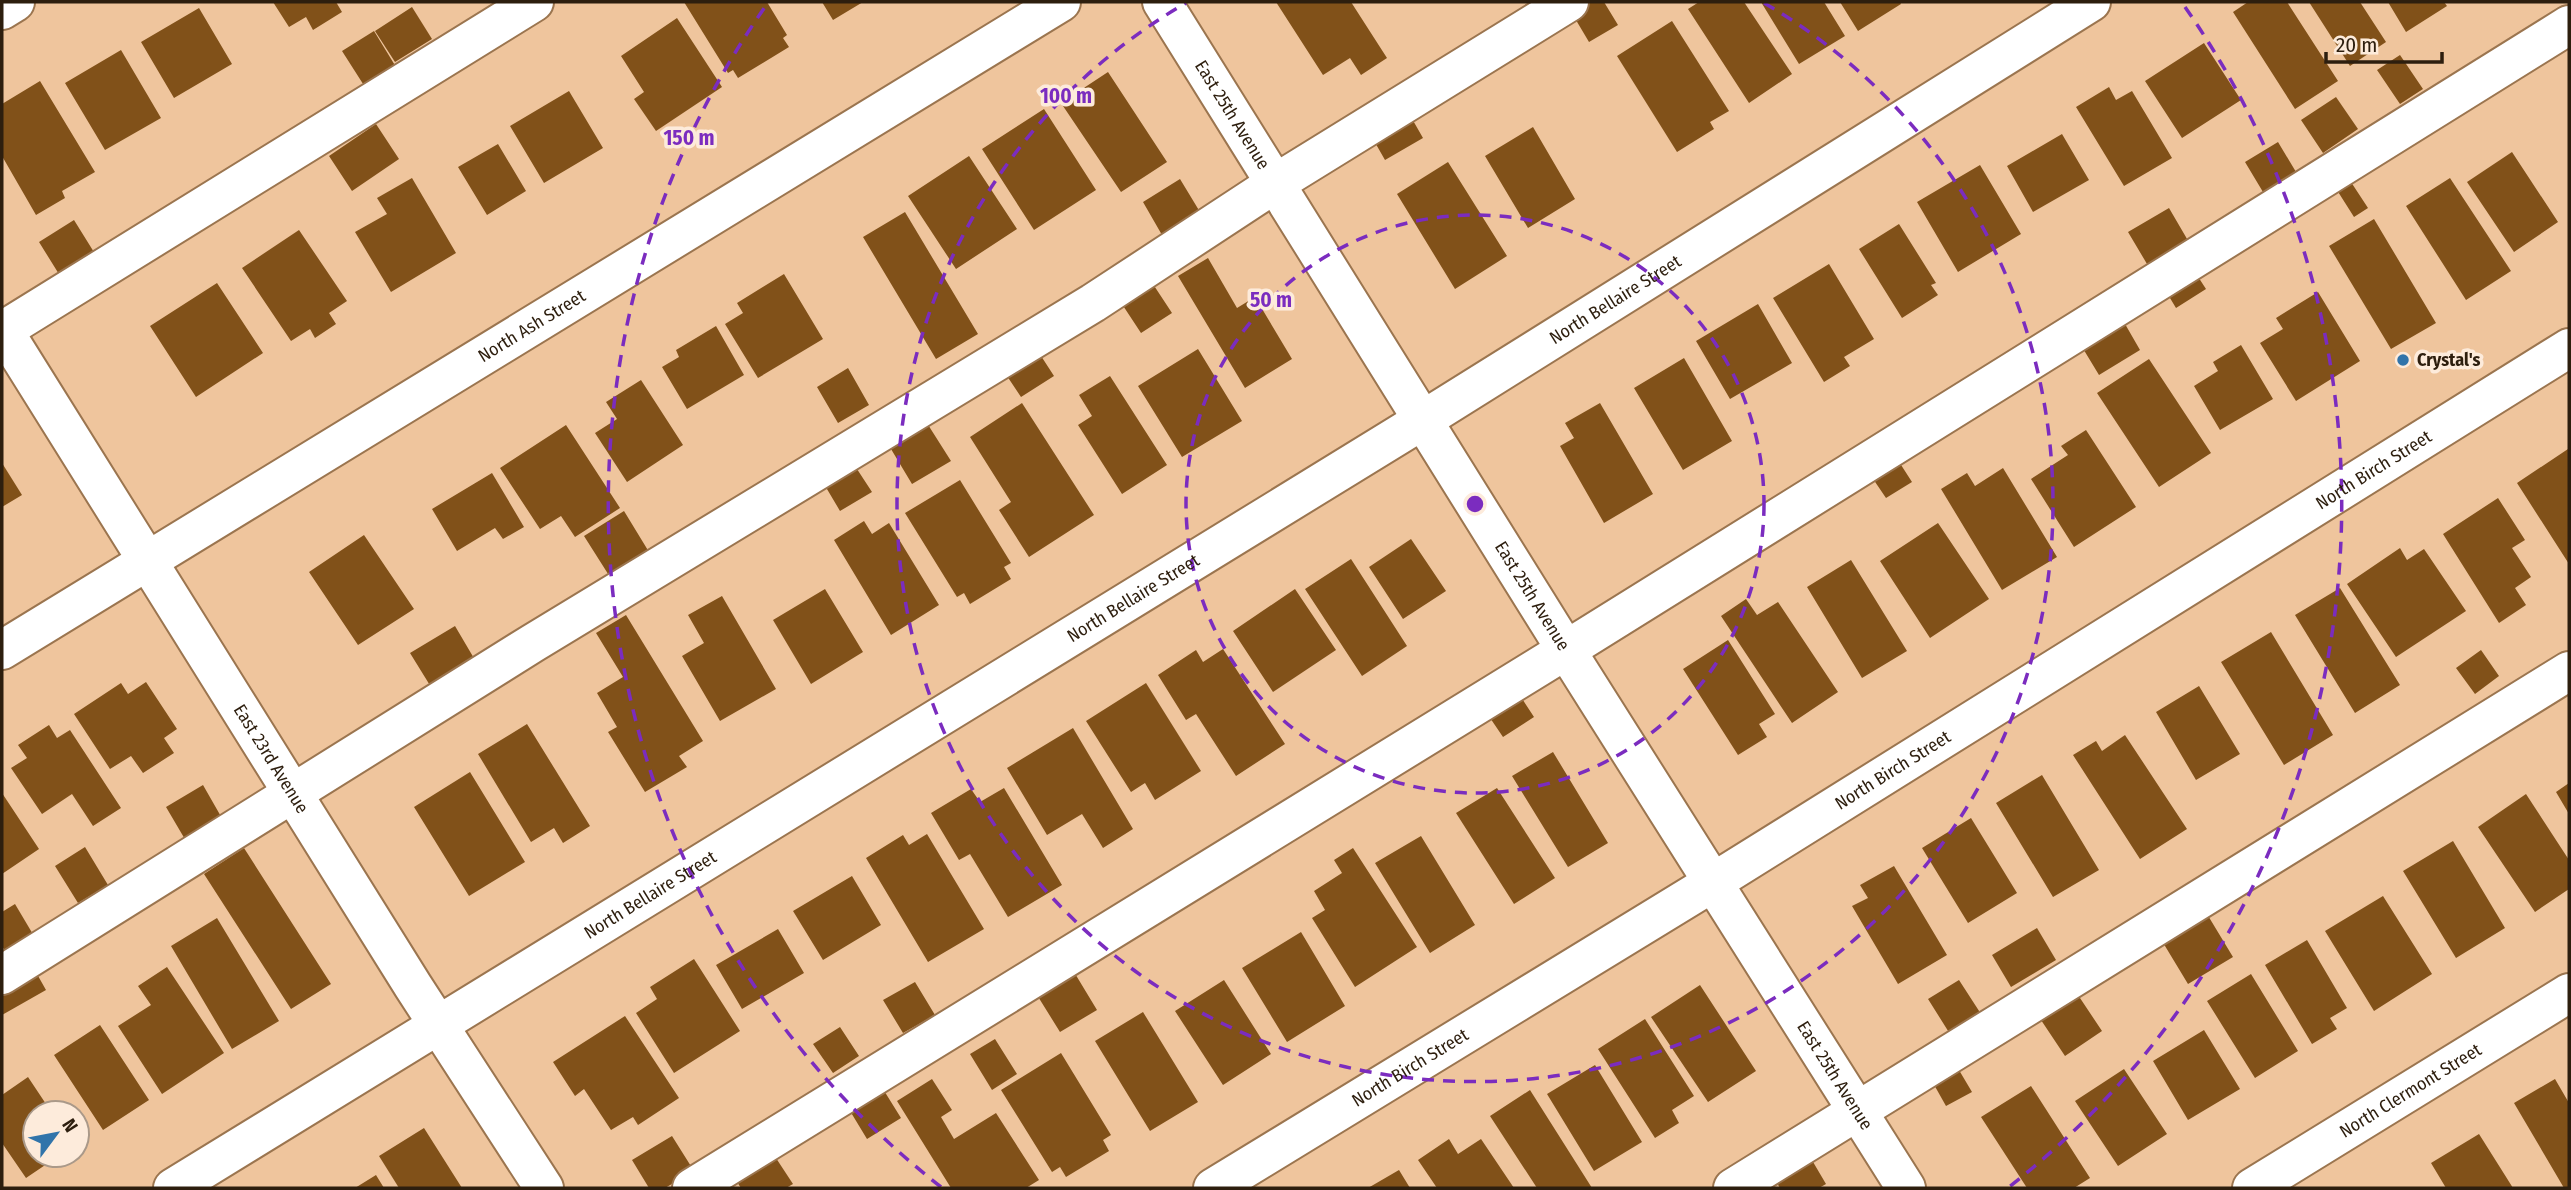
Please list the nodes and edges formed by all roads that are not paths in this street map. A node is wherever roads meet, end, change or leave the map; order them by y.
1 (15, 2) edge
2 (534, 2) edge
3 (1060, 2) edge
4 (1161, 2) edge
5 (1569, 2) edge
6 (2091, 2) edge
7 (2, 10) edge
8 (2563, 22) edge
9 (1276, 183) junction
10 (2, 329) edge
11 (2569, 348) edge
12 (1423, 420) junction
13 (147, 560) junction
14 (2, 650) edge
15 (1566, 650) junction
16 (2569, 671) edge
17 (293, 794) junction
18 (1712, 883) junction
19 (2, 975) edge
20 (2569, 993) edge
21 (438, 1025) junction
22 (1858, 1112) junction
23 (173, 1188) edge
24 (544, 1188) edge
25 (692, 1188) edge
26 (1213, 1188) edge
27 (1733, 1188) edge
28 (1906, 1188) edge
29 (2252, 1188) edge

1 - 7 street
2 - 10 street
3 - 13 street, North Ash Street
4 - 9 street, East 25th Avenue
5 - 9 street
6 - 12 street, North Bellaire Street
8 - 15 street
9 - 12 street, East 25th Avenue
9 - 17 street
10 - 13 street, East 23rd Avenue
11 - 18 street, North Birch Street
12 - 15 street, East 25th Avenue
12 - 21 street, North Bellaire Street
13 - 14 street, North Ash Street
13 - 17 street, East 23rd Avenue
15 - 18 street, East 25th Avenue
15 - 25 street
16 - 22 street
17 - 19 street
17 - 21 street, East 23rd Avenue
18 - 22 street, East 25th Avenue
18 - 26 street, North Birch Street
20 - 29 street, North Clermont Street
21 - 23 street, North Bellaire Street
21 - 24 street, East 23rd Avenue
22 - 27 street
22 - 28 street, East 25th Avenue

